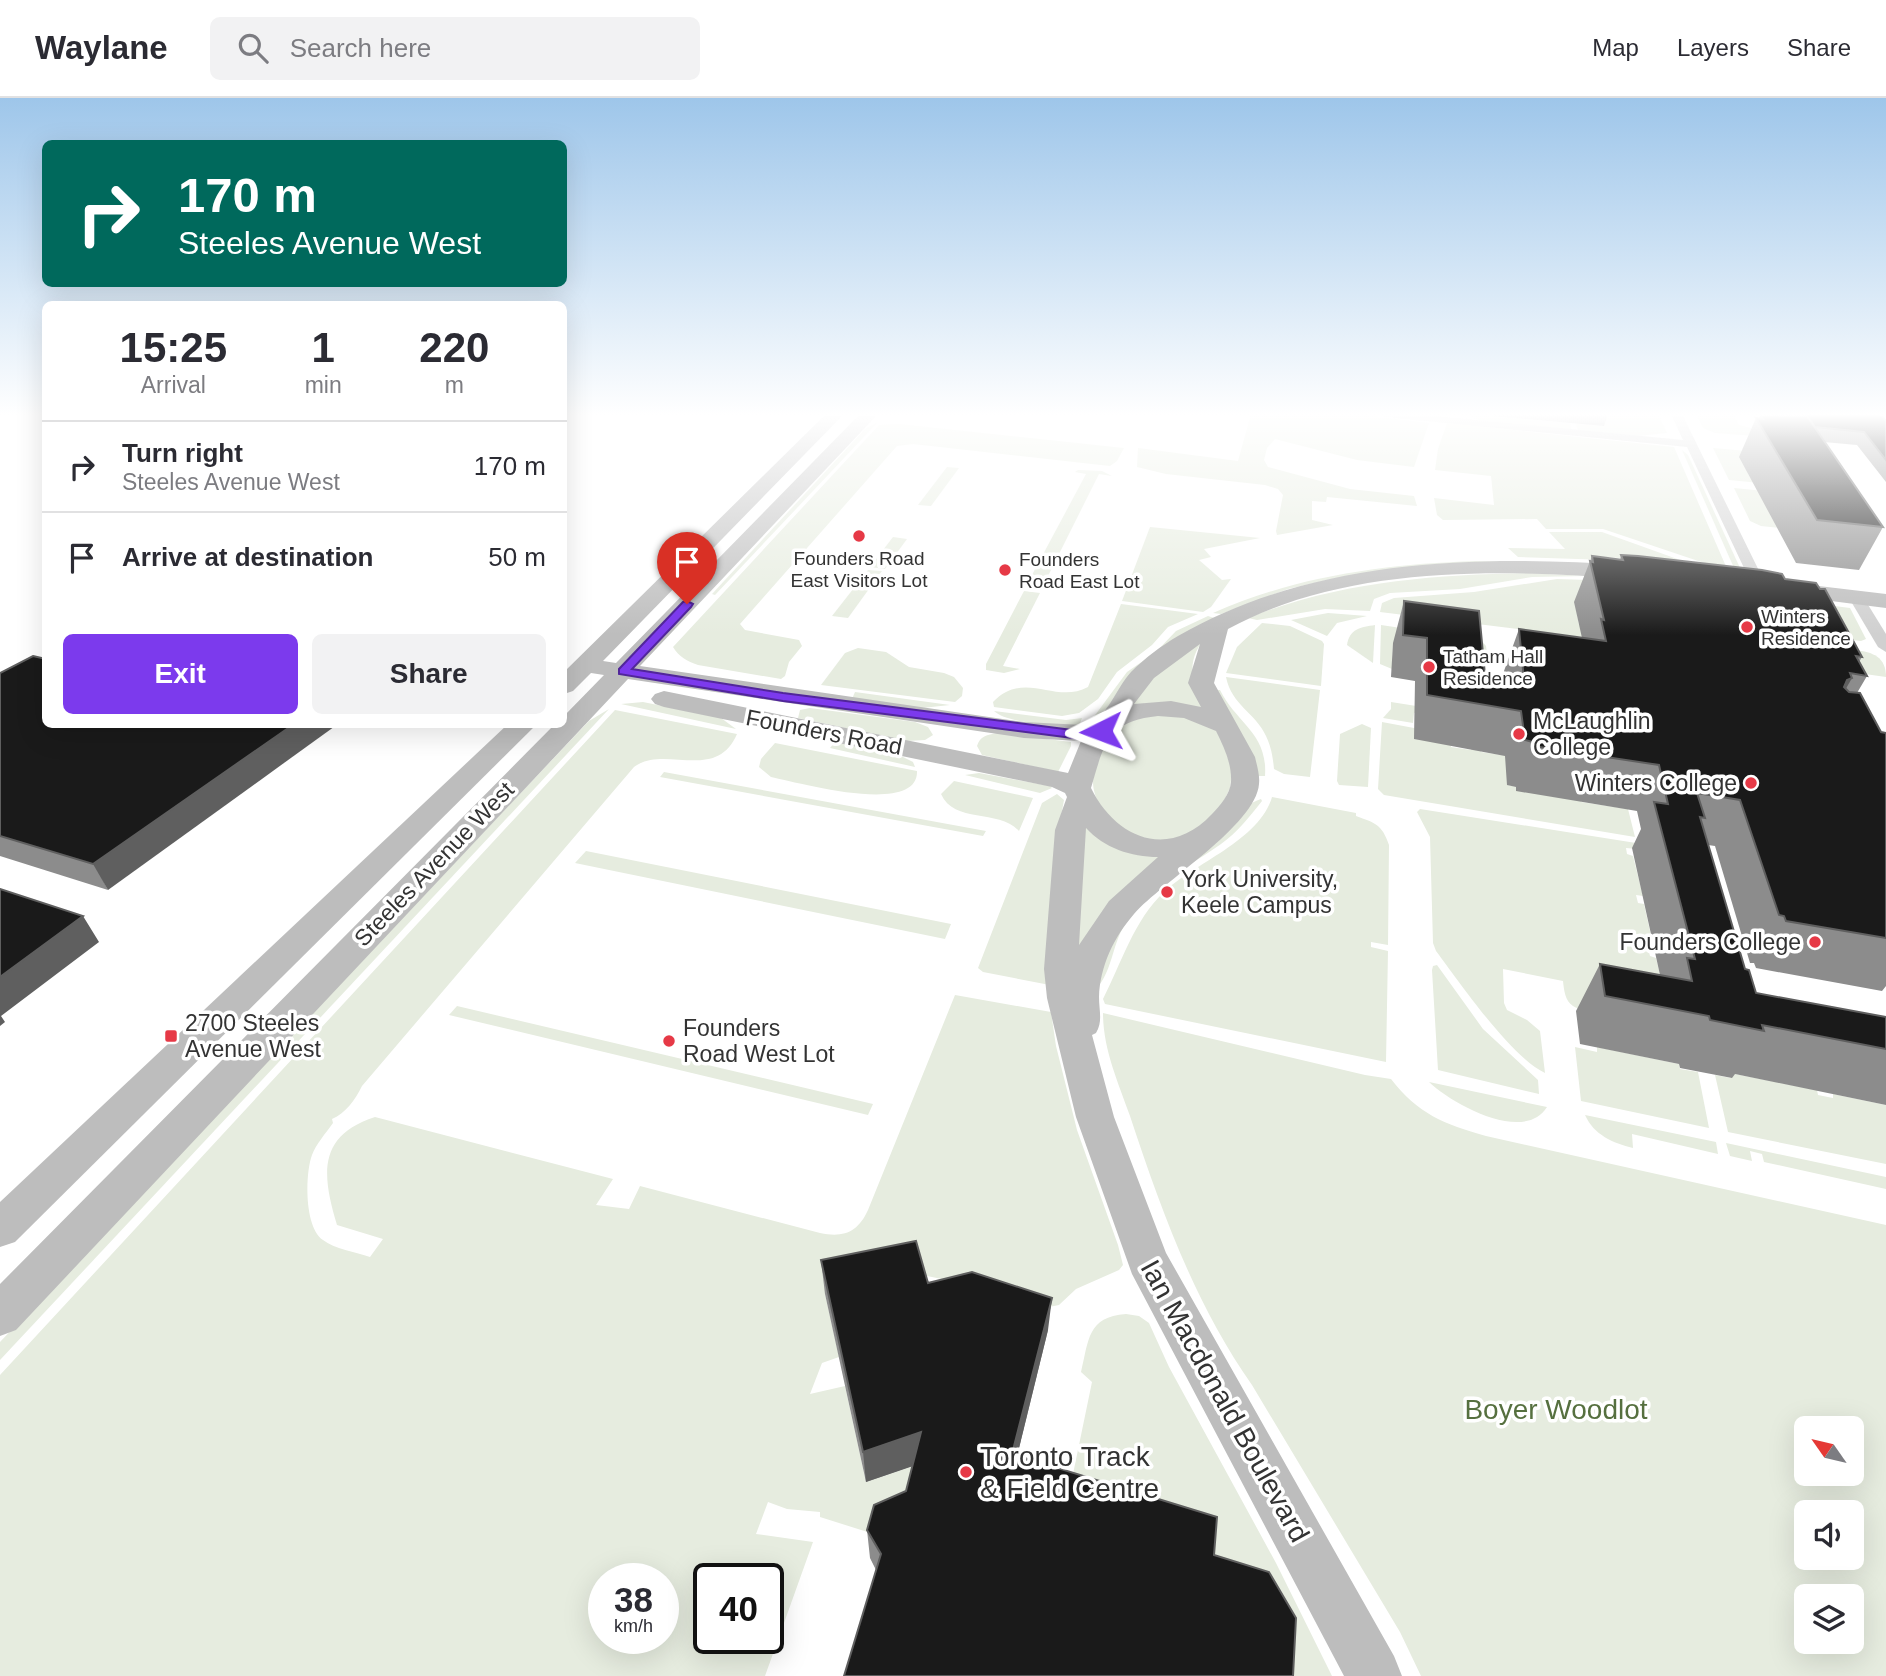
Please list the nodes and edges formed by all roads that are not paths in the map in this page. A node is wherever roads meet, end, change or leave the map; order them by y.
1 (762, 488) edge
2 (798, 488) edge
3 (1713, 488) edge
4 (1646, 573) edge
5 (1736, 582) edge
6 (1759, 585) junction
7 (1857, 598) junction
8 (1886, 601) edge
9 (1217, 624) junction
10 (1886, 648) edge
11 (573, 677) edge
12 (615, 679) junction
13 (1108, 724) junction
14 (1226, 726) junction
15 (567, 728) edge
16 (567, 728) edge
17 (514, 734) edge
18 (542, 753) junction
19 (1079, 793) junction
20 (1204, 838) junction
21 (264, 974) junction
22 (319, 981) junction
23 (1095, 1117) junction
24 (0, 1229) edge
25 (1, 1310) edge
26 (1374, 1676) edge

1 - 11 street
2 - 12 street, Steeles Avenue West
3 - 6 street
4 - 9 street, Ian Macdonald Boulevard
5 - 6 street
6 - 7 street
7 - 8 street
7 - 10 street
9 - 13 street, Ian Macdonald Boulevard
9 - 14 street, Ian Macdonald Boulevard
11 - 12 street, Founders Road
12 - 13 street, Founders Road
12 - 16 street, Steeles Avenue West
12 - 19 street, Founders Road
13 - 14 street
13 - 19 street, Ian Macdonald Boulevard
14 - 20 street, Ian Macdonald Boulevard
15 - 18 street, Steeles Avenue West
17 - 18 street
17 - 21 street, Steeles Avenue West
18 - 22 street, Steeles Avenue West
19 - 20 street, Ian Macdonald Boulevard
19 - 23 street, Ian Macdonald Boulevard
20 - 23 street, Ian Macdonald Boulevard
21 - 22 street
21 - 24 street, Steeles Avenue West
22 - 25 street, Steeles Avenue West
23 - 26 street, Ian Macdonald Boulevard

